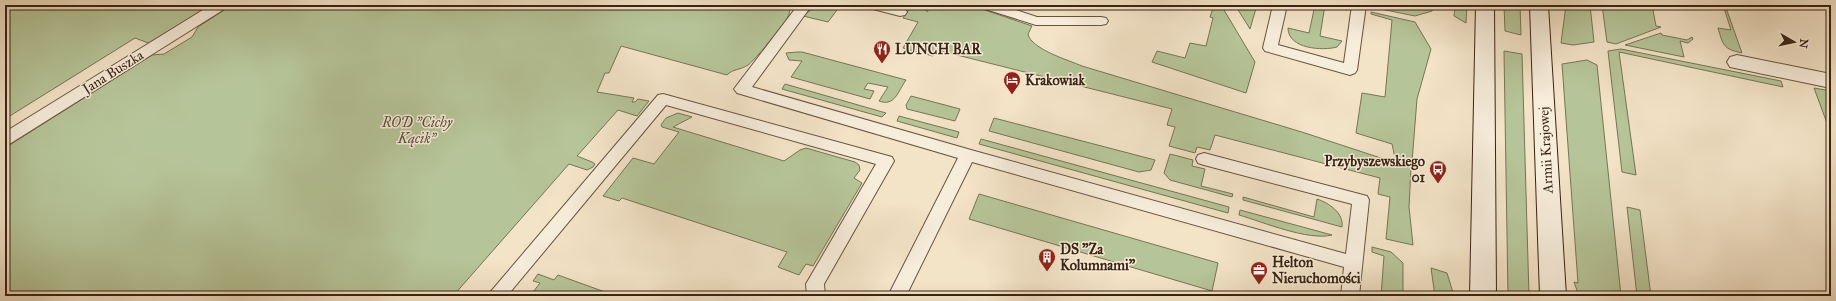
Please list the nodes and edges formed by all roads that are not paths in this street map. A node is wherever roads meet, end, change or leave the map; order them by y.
1 (220, 5) edge
2 (805, 5) edge
3 (874, 5) edge
4 (987, 5) edge
5 (1280, 5) edge
6 (1359, 5) edge
7 (1485, 5) edge
8 (1539, 5) edge
9 (900, 12) dead end
10 (1101, 21) dead end
11 (1737, 62) dead end
12 (1831, 81) edge
13 (5, 139) edge
14 (967, 155) junction
15 (1204, 159) dead end
16 (1354, 263) junction
17 (496, 296) edge
18 (816, 296) edge
19 (897, 296) edge
20 (1350, 296) edge
21 (1483, 296) edge
22 (1553, 296) edge

1 - 13 lane, Jana Buszka
2 - 14 lane
3 - 9 lane
4 - 10 lane
5 - 6 lane
7 - 21 main road
8 - 22 main road, Armii Krajowej
11 - 12 main road
14 - 16 lane
14 - 19 lane
15 - 16 lane
16 - 20 lane
17 - 18 lane

